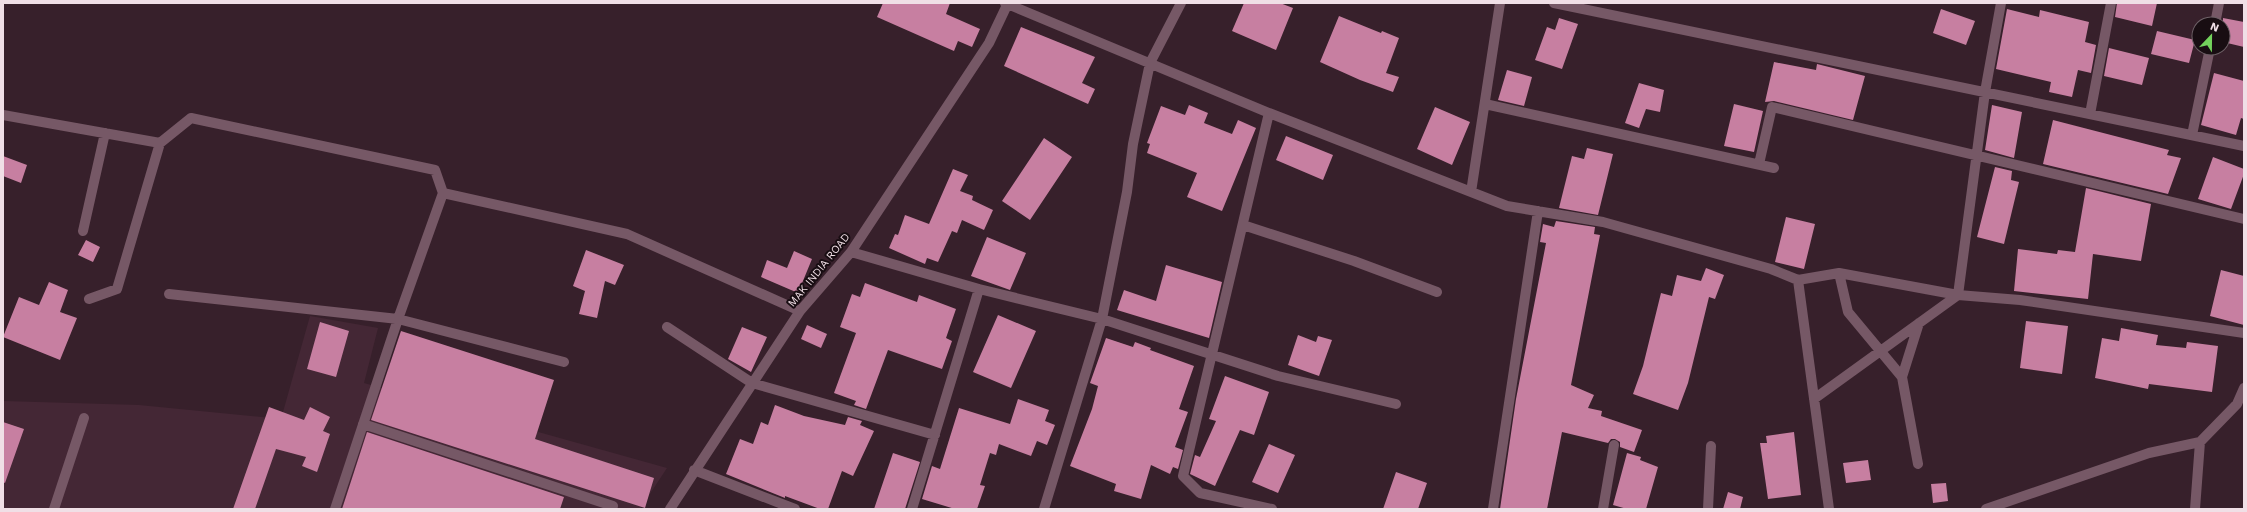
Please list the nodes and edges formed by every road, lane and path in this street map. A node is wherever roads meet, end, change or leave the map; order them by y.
1 (1007, 3) edge
2 (1181, 3) edge
3 (1500, 3) edge
4 (1554, 3) edge
5 (2001, 3) edge
6 (2111, 3) edge
7 (2219, 3) edge
8 (2217, 16) edge
9 (2208, 56) edge
10 (1150, 63) junction
11 (1985, 92) junction
12 (1485, 104) junction
13 (1269, 113) junction
14 (2090, 114) junction
15 (3, 115) edge
16 (105, 133) junction
17 (2192, 135) junction
18 (160, 143) junction
19 (2244, 146) edge
20 (1977, 156) junction
21 (1759, 164) junction
22 (1774, 168) dead end
23 (1471, 192) junction
24 (443, 193) junction
25 (1538, 211) junction
26 (2244, 219) edge
27 (1243, 225) junction
28 (83, 232) dead end
29 (851, 252) junction
30 (1839, 272) junction
31 (1798, 280) junction
32 (979, 289) junction
33 (1437, 292) dead end
34 (169, 294) dead end
35 (1958, 296) junction
36 (89, 299) dead end
37 (800, 311) junction
38 (398, 319) junction
39 (1102, 319) junction
40 (1919, 323) junction
41 (667, 327) dead end
42 (2244, 333) edge
43 (1880, 351) junction
44 (1214, 354) junction
45 (564, 362) dead end
46 (1902, 377) junction
47 (752, 382) junction
48 (2244, 388) edge
49 (1814, 398) junction
50 (1396, 404) dead end
51 (84, 418) dead end
52 (363, 424) junction
53 (935, 435) junction
54 (2200, 442) junction
55 (1614, 445) dead end
56 (1711, 446) dead end
57 (1918, 464) dead end
58 (694, 470) junction
59 (612, 508) edge
60 (54, 509) edge
61 (335, 509) edge
62 (670, 509) edge
63 (795, 509) edge
64 (912, 509) edge
65 (1044, 509) edge
66 (1272, 509) edge
67 (1493, 509) edge
68 (1602, 509) edge
69 (1708, 509) edge
70 (1830, 509) edge
71 (1986, 509) edge
72 (2195, 509) edge

1 - 10 street
1 - 29 street, MAK INDIA ROAD
2 - 10 street
3 - 12 street
4 - 11 street
5 - 11 street
6 - 14 street
7 - 8 street
9 - 17 street
10 - 13 street
10 - 39 street
11 - 14 street
11 - 20 street
12 - 21 street
12 - 23 street
13 - 23 street
13 - 27 street
14 - 17 street
15 - 16 street
16 - 18 street
16 - 28 street
17 - 19 street
18 - 24 street
18 - 36 street
20 - 21 street
20 - 26 street
20 - 35 street
21 - 22 street
23 - 25 street
24 - 37 street
24 - 38 street
25 - 31 street
25 - 67 street
27 - 33 street
27 - 44 street
29 - 32 street
29 - 37 street, MAK INDIA ROAD
30 - 31 street
30 - 35 street
30 - 43 street
31 - 49 street
32 - 39 street
32 - 53 street
34 - 38 street
35 - 40 street
35 - 42 street
37 - 47 street, MAK INDIA ROAD
38 - 45 street
38 - 52 street
39 - 44 street
39 - 65 street
40 - 43 street
40 - 46 street
41 - 47 street
43 - 46 street
43 - 49 street
44 - 50 street
44 - 66 street
46 - 57 street
47 - 53 street
47 - 58 street, MAK INDIA ROAD
48 - 54 street
49 - 70 street
51 - 60 street
52 - 59 street
52 - 61 street
53 - 64 street
54 - 71 street
54 - 72 street
55 - 68 street
56 - 69 street
58 - 62 street, MAK INDIA ROAD
58 - 63 street

